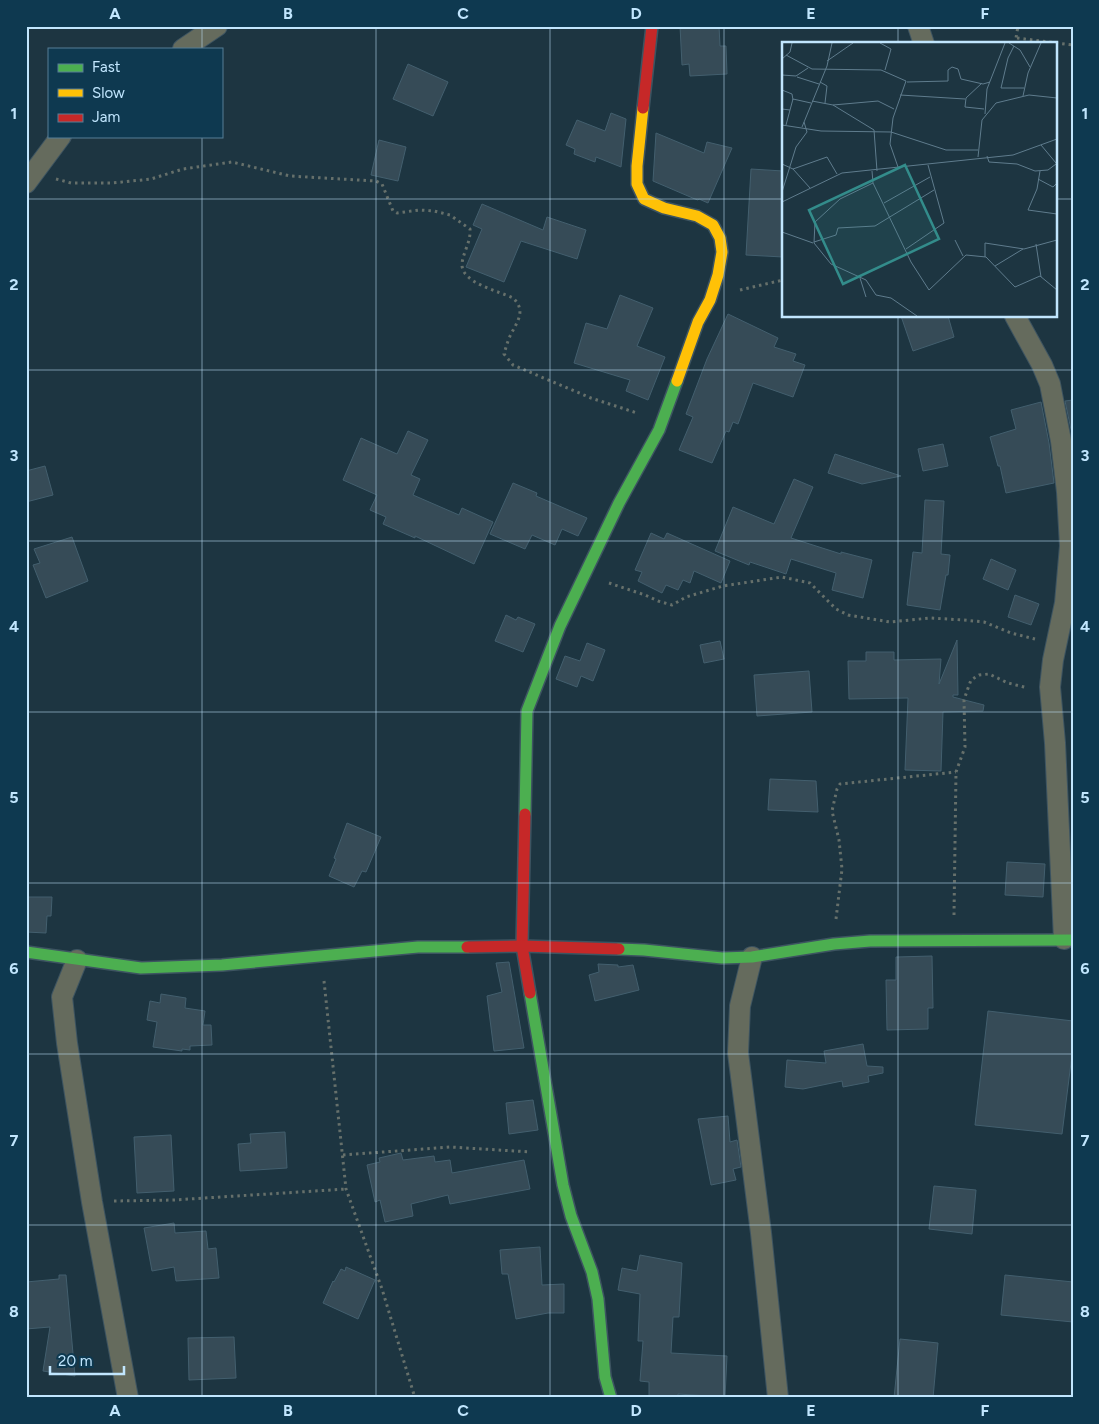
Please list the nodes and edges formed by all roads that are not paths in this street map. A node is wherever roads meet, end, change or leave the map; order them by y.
1 (217, 26) edge
2 (652, 26) edge
3 (918, 26) edge
4 (923, 42) edge
5 (184, 48) edge
6 (60, 138) edge
7 (30, 178) edge
8 (1016, 318) edge
9 (1069, 939) edge
10 (522, 946) junction
11 (26, 952) edge
12 (752, 957) junction
13 (77, 960) junction
14 (128, 1398) edge
15 (611, 1398) edge
16 (778, 1398) edge

1 - 5 street
2 - 10 street
3 - 4 street
6 - 7 street
8 - 9 street
9 - 12 street
10 - 12 street
10 - 13 street
10 - 15 street
11 - 13 street
12 - 16 street
13 - 14 street

